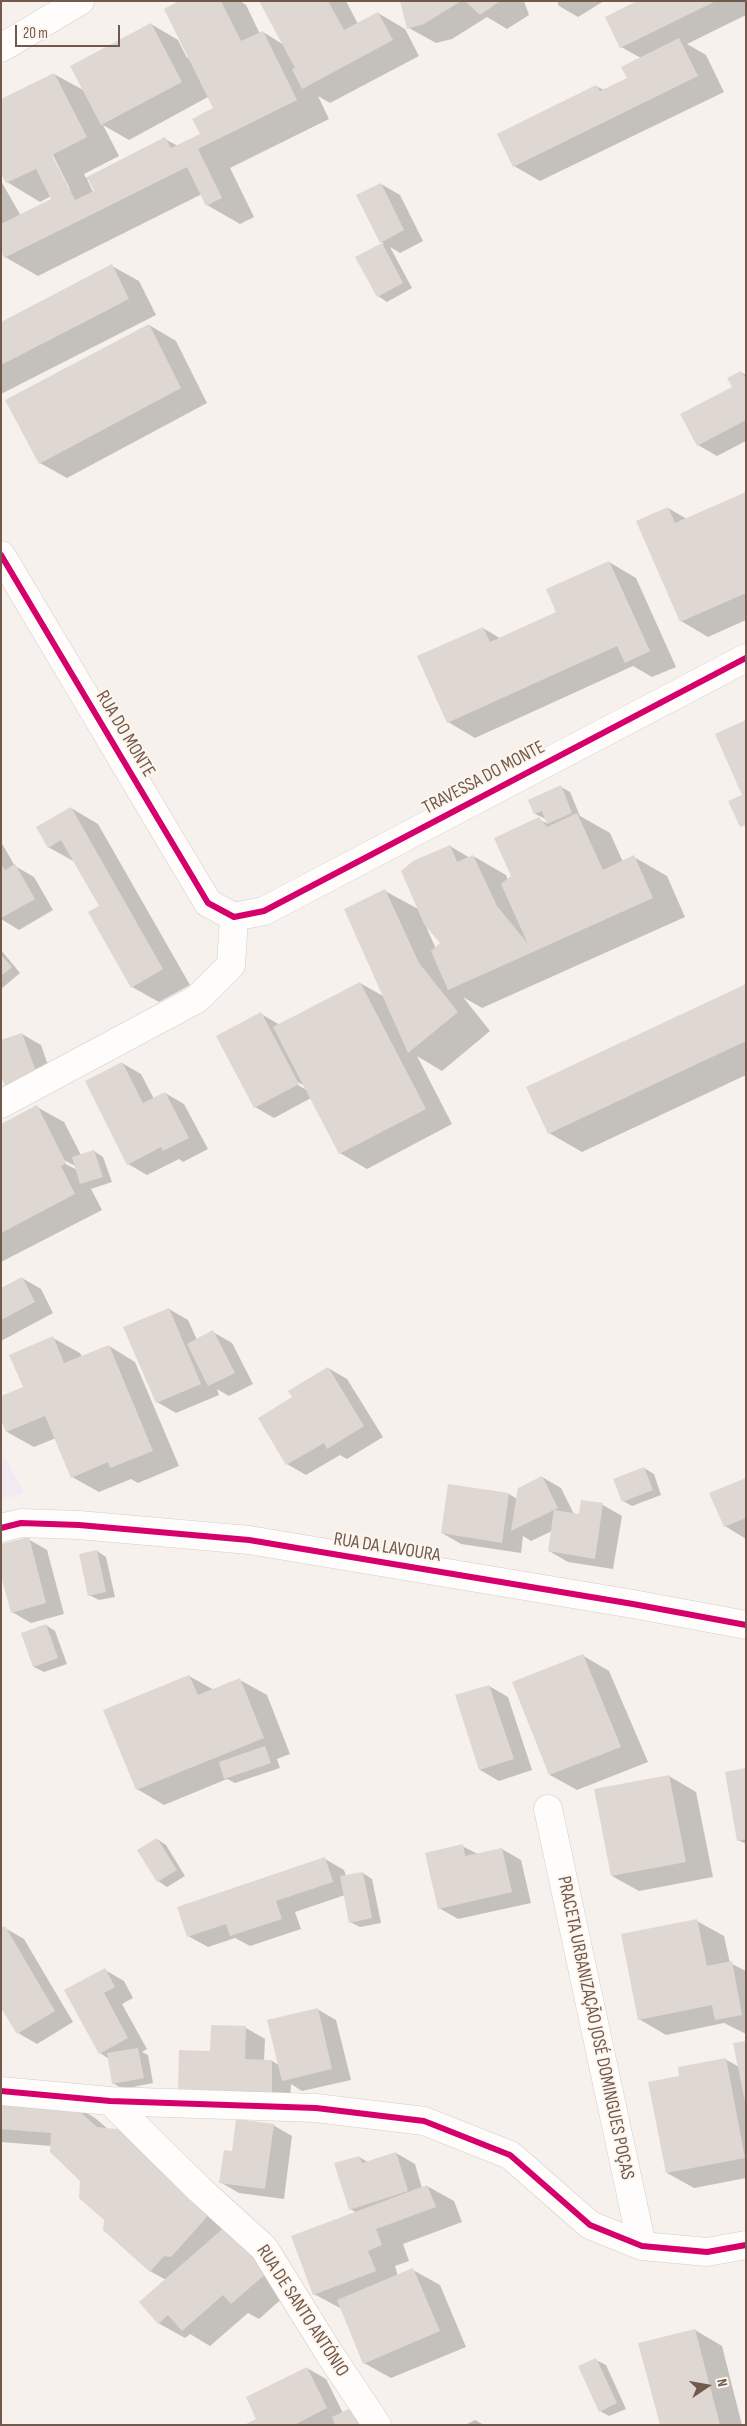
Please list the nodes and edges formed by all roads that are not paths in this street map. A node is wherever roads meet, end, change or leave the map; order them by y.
1 (80, 1) edge
2 (1, 48) edge
3 (1, 555) edge
4 (746, 658) edge
5 (234, 917) junction
6 (1, 1104) edge
7 (11, 1526) edge
8 (746, 1625) edge
9 (548, 1809) dead end
10 (1, 2091) edge
11 (110, 2101) junction
12 (746, 2245) edge
13 (642, 2246) junction
14 (377, 2425) edge

1 - 2 street
3 - 5 street, RUA DO MONTE
4 - 5 street, TRAVESSA DO MONTE
5 - 6 street
7 - 8 street, RUA DA LAVOURA
9 - 13 street, PRACETA URBANIZAÇÃO JOSÉ DOMINGUES POÇAS
10 - 11 street
11 - 13 street
11 - 14 street, RUA DE SANTO ANTÓNIO
12 - 13 street

